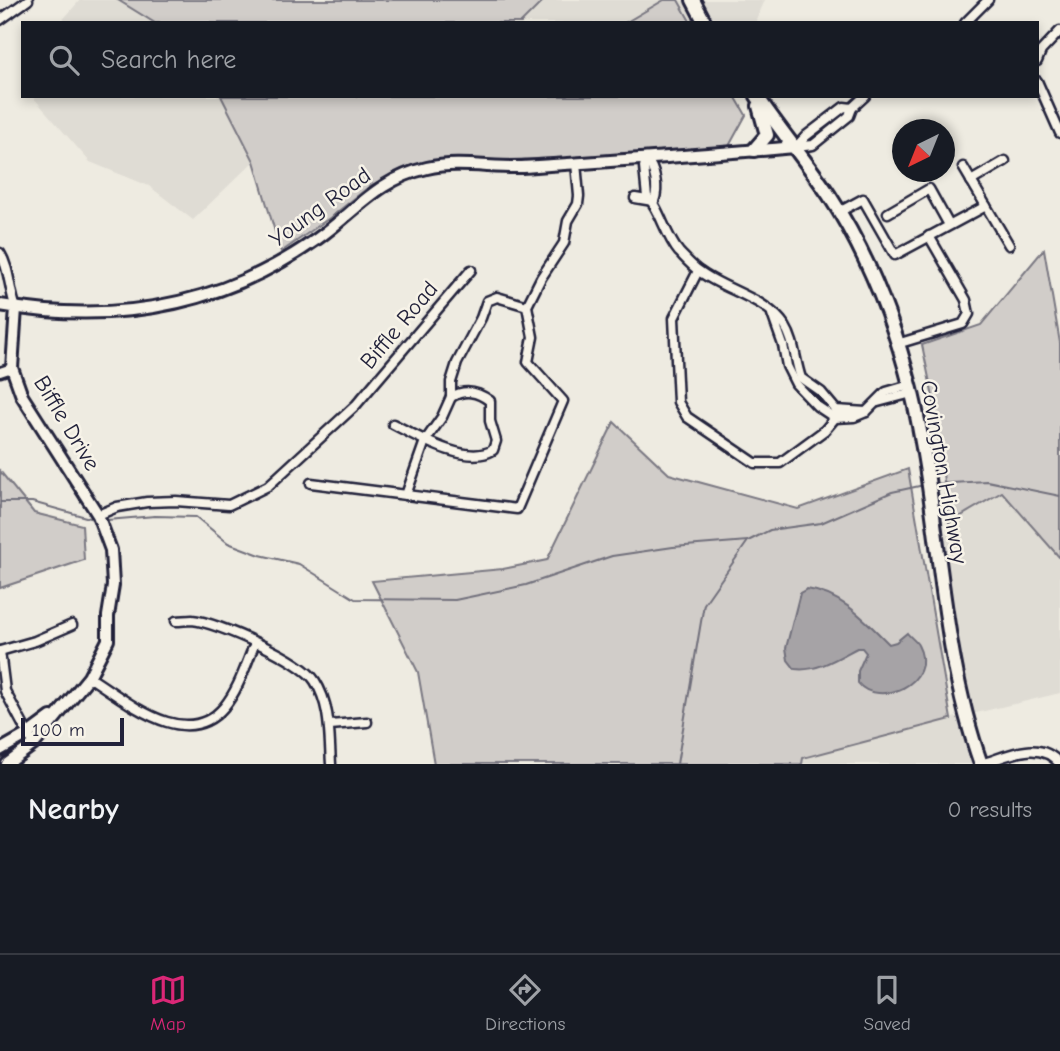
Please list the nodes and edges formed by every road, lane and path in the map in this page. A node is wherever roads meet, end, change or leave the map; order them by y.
1 (28, 0) edge
2 (692, 0) edge
3 (988, 0) edge
4 (0, 20) edge
5 (704, 21) edge
6 (967, 21) edge
7 (1060, 31) edge
8 (1039, 56) edge
9 (1039, 86) edge
10 (758, 98) edge
11 (863, 98) edge
12 (1060, 133) edge
13 (796, 147) junction
14 (754, 150) junction
15 (646, 158) junction
16 (1005, 161) dead end
17 (576, 163) junction
18 (963, 167) dead end
19 (971, 181) junction
20 (635, 198) dead end
21 (654, 201) junction
22 (986, 206) junction
23 (839, 212) junction
24 (888, 214) dead end
25 (950, 225) junction
26 (929, 236) junction
27 (1009, 245) dead end
28 (0, 253) edge
29 (471, 270) dead end
30 (698, 271) junction
31 (0, 305) edge
32 (527, 306) junction
33 (16, 308) junction
34 (897, 344) junction
35 (12, 368) junction
36 (0, 372) edge
37 (911, 389) junction
38 (451, 397) junction
39 (836, 414) junction
40 (393, 424) dead end
41 (425, 441) junction
42 (311, 483) dead end
43 (406, 495) junction
44 (98, 515) junction
45 (176, 621) dead end
46 (72, 625) dead end
47 (255, 643) junction
48 (0, 651) edge
49 (89, 677) junction
50 (367, 722) dead end
51 (330, 725) junction
52 (31, 739) junction
53 (0, 750) edge
54 (7, 764) edge
55 (331, 764) edge
56 (981, 764) edge
57 (1060, 764) edge

1 - 4 street
2 - 5 main road
3 - 6 street
7 - 8 street
9 - 12 street
10 - 13 main road, Covington Highway
10 - 14 main road
11 - 13 street
13 - 14 street, Young Road
13 - 23 main road, Covington Highway
14 - 15 street, Young Road
15 - 17 street, Young Road
15 - 21 street
16 - 19 street
17 - 32 street
17 - 33 street, Young Road
18 - 19 street
19 - 22 street
20 - 21 street
21 - 30 street
22 - 25 street
22 - 27 street
23 - 26 street
23 - 34 main road, Covington Highway
24 - 25 street
25 - 26 street
26 - 34 street
28 - 33 street
29 - 44 street, Biffle Road
30 - 39 street
30 - 39 street
31 - 33 street, Young Road
32 - 38 street
32 - 43 street
33 - 35 street, Biffle Drive
34 - 37 main road, Covington Highway
35 - 36 street
35 - 44 street, Biffle Drive
37 - 39 street
37 - 56 main road, Covington Highway
38 - 41 street
38 - 41 street
40 - 41 street
41 - 43 street
42 - 43 street
44 - 49 street, Biffle Drive
45 - 47 street
46 - 48 street
47 - 49 street
47 - 51 street
48 - 52 street
49 - 52 street, Biffle Drive
50 - 51 street
51 - 55 street
52 - 53 street, Biffle Drive
52 - 54 street, Biffle Drive
56 - 57 street

